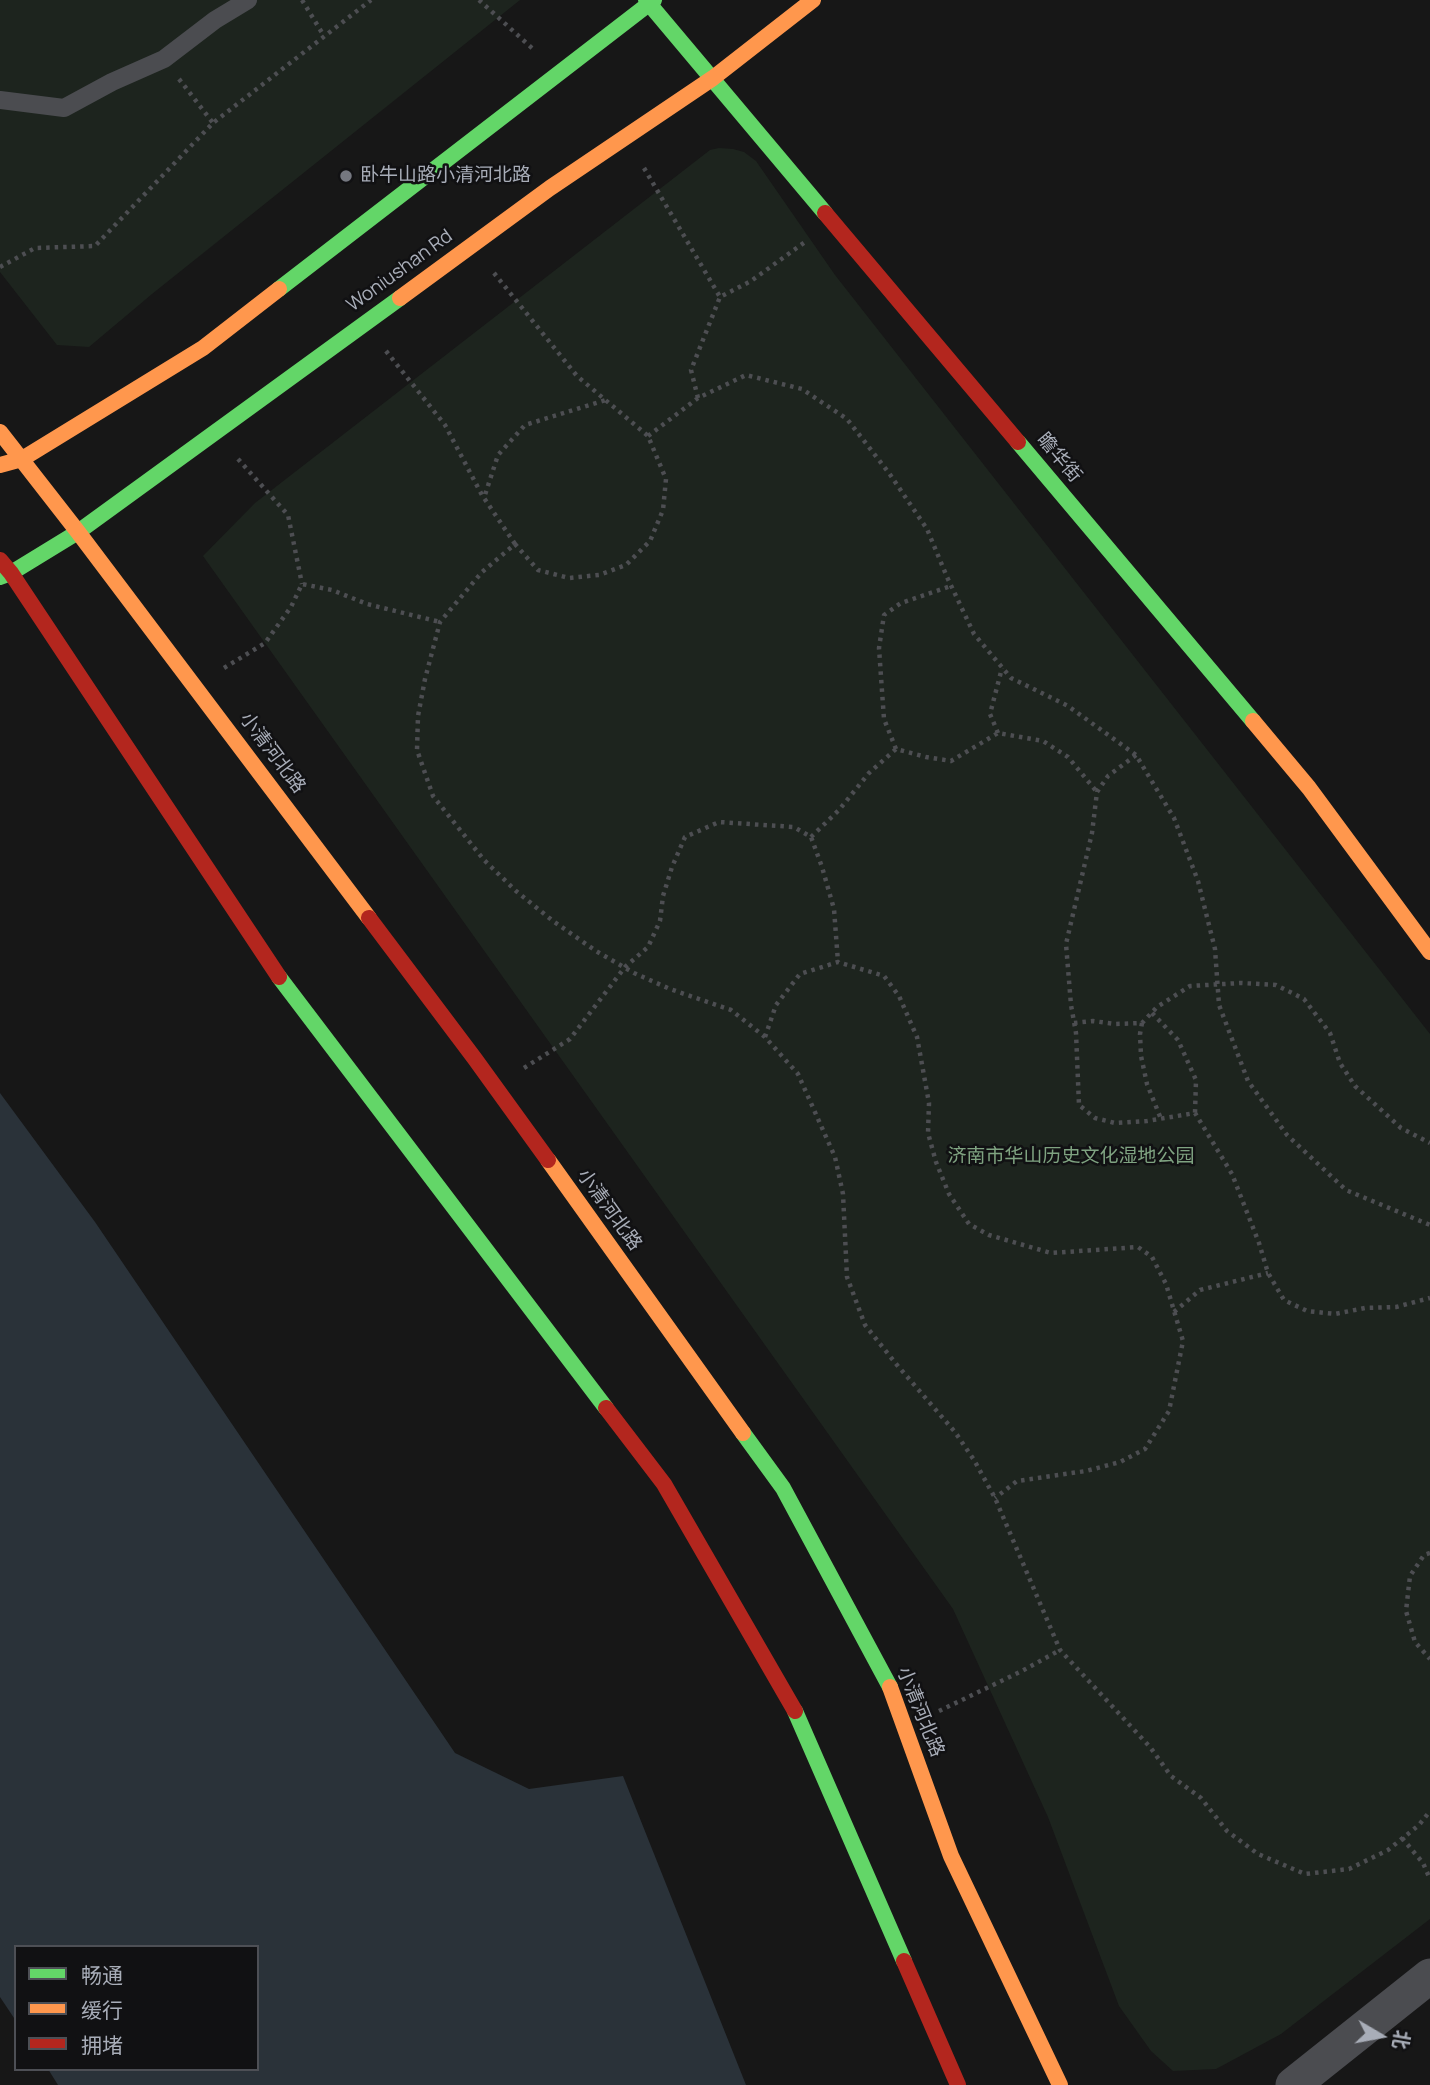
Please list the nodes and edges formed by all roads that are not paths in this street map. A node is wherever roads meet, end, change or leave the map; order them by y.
1 (248, 0) edge
2 (813, 0) edge
3 (649, 1) edge
4 (713, 78) junction
5 (0, 100) edge
6 (0, 432) edge
7 (22, 459) junction
8 (0, 465) edge
9 (78, 532) junction
10 (4, 570) edge
11 (1430, 951) edge
12 (1430, 1976) edge
13 (958, 2085) edge
14 (1060, 2085) edge
15 (1293, 2085) edge

1 - 5 lane
2 - 4 main road, Woniushan Rd
3 - 4 main road, 瞻华街
3 - 7 main road
4 - 9 main road, Woniushan Rd
4 - 11 main road, 瞻华街
6 - 7 main road, 小清河北路
7 - 8 main road
7 - 9 main road, 小清河北路
9 - 10 main road, Woniushan Rd
9 - 14 main road, 小清河北路
10 - 13 main road
12 - 15 street

